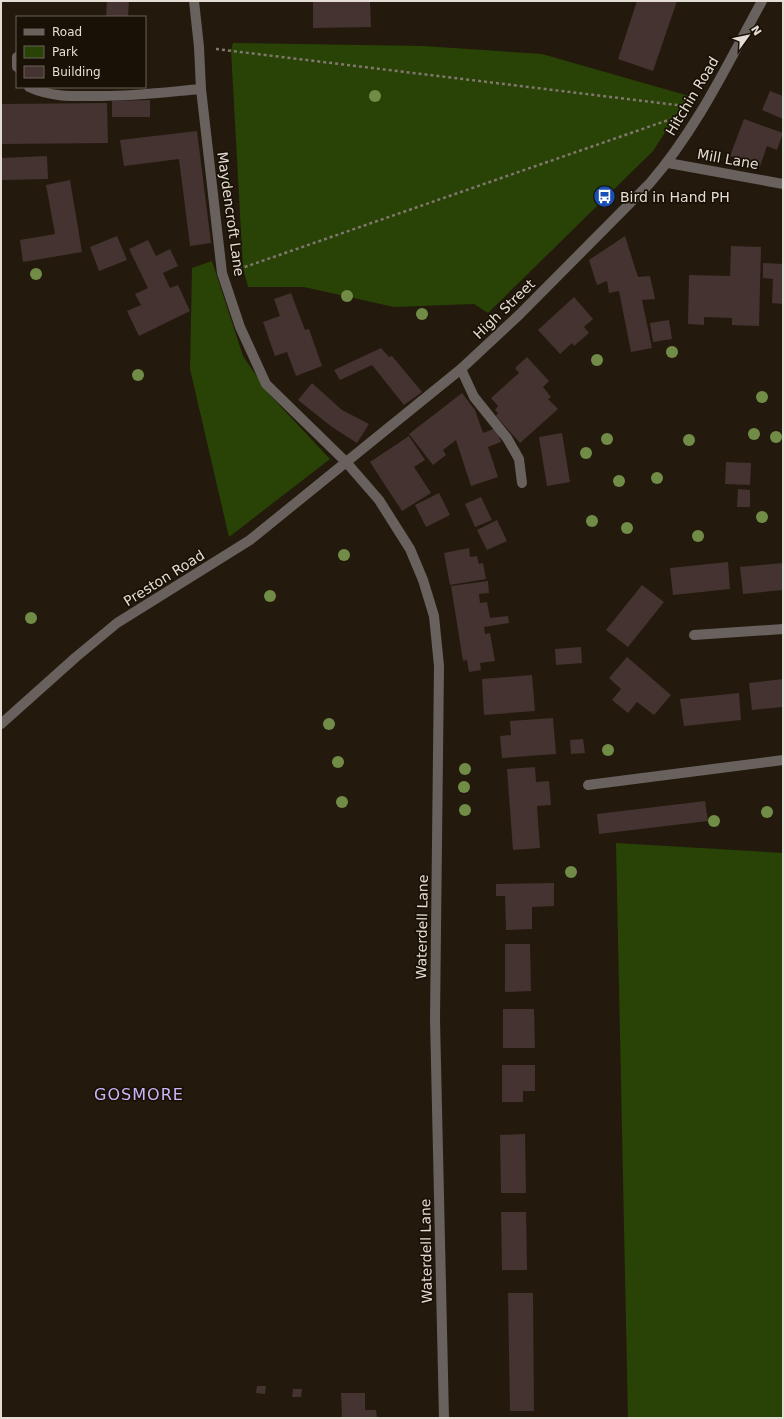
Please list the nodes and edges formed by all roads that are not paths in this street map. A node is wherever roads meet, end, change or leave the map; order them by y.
1 (194, 1) edge
2 (762, 1) edge
3 (32, 88) edge
4 (201, 89) junction
5 (668, 163) junction
6 (783, 184) edge
7 (461, 369) junction
8 (346, 462) junction
9 (522, 483) dead end
10 (783, 629) edge
11 (694, 636) dead end
12 (1, 724) edge
13 (783, 760) edge
14 (588, 785) dead end
15 (444, 1418) edge

1 - 4 street, Maydencroft Lane
2 - 5 street, Hitchin Road
3 - 4 street
4 - 8 street, Maydencroft Lane
5 - 6 street, Mill Lane
5 - 7 street, High Street
7 - 8 street, High Street
7 - 9 street
8 - 12 street, Preston Road
8 - 15 street, Waterdell Lane
10 - 11 street
13 - 14 street

